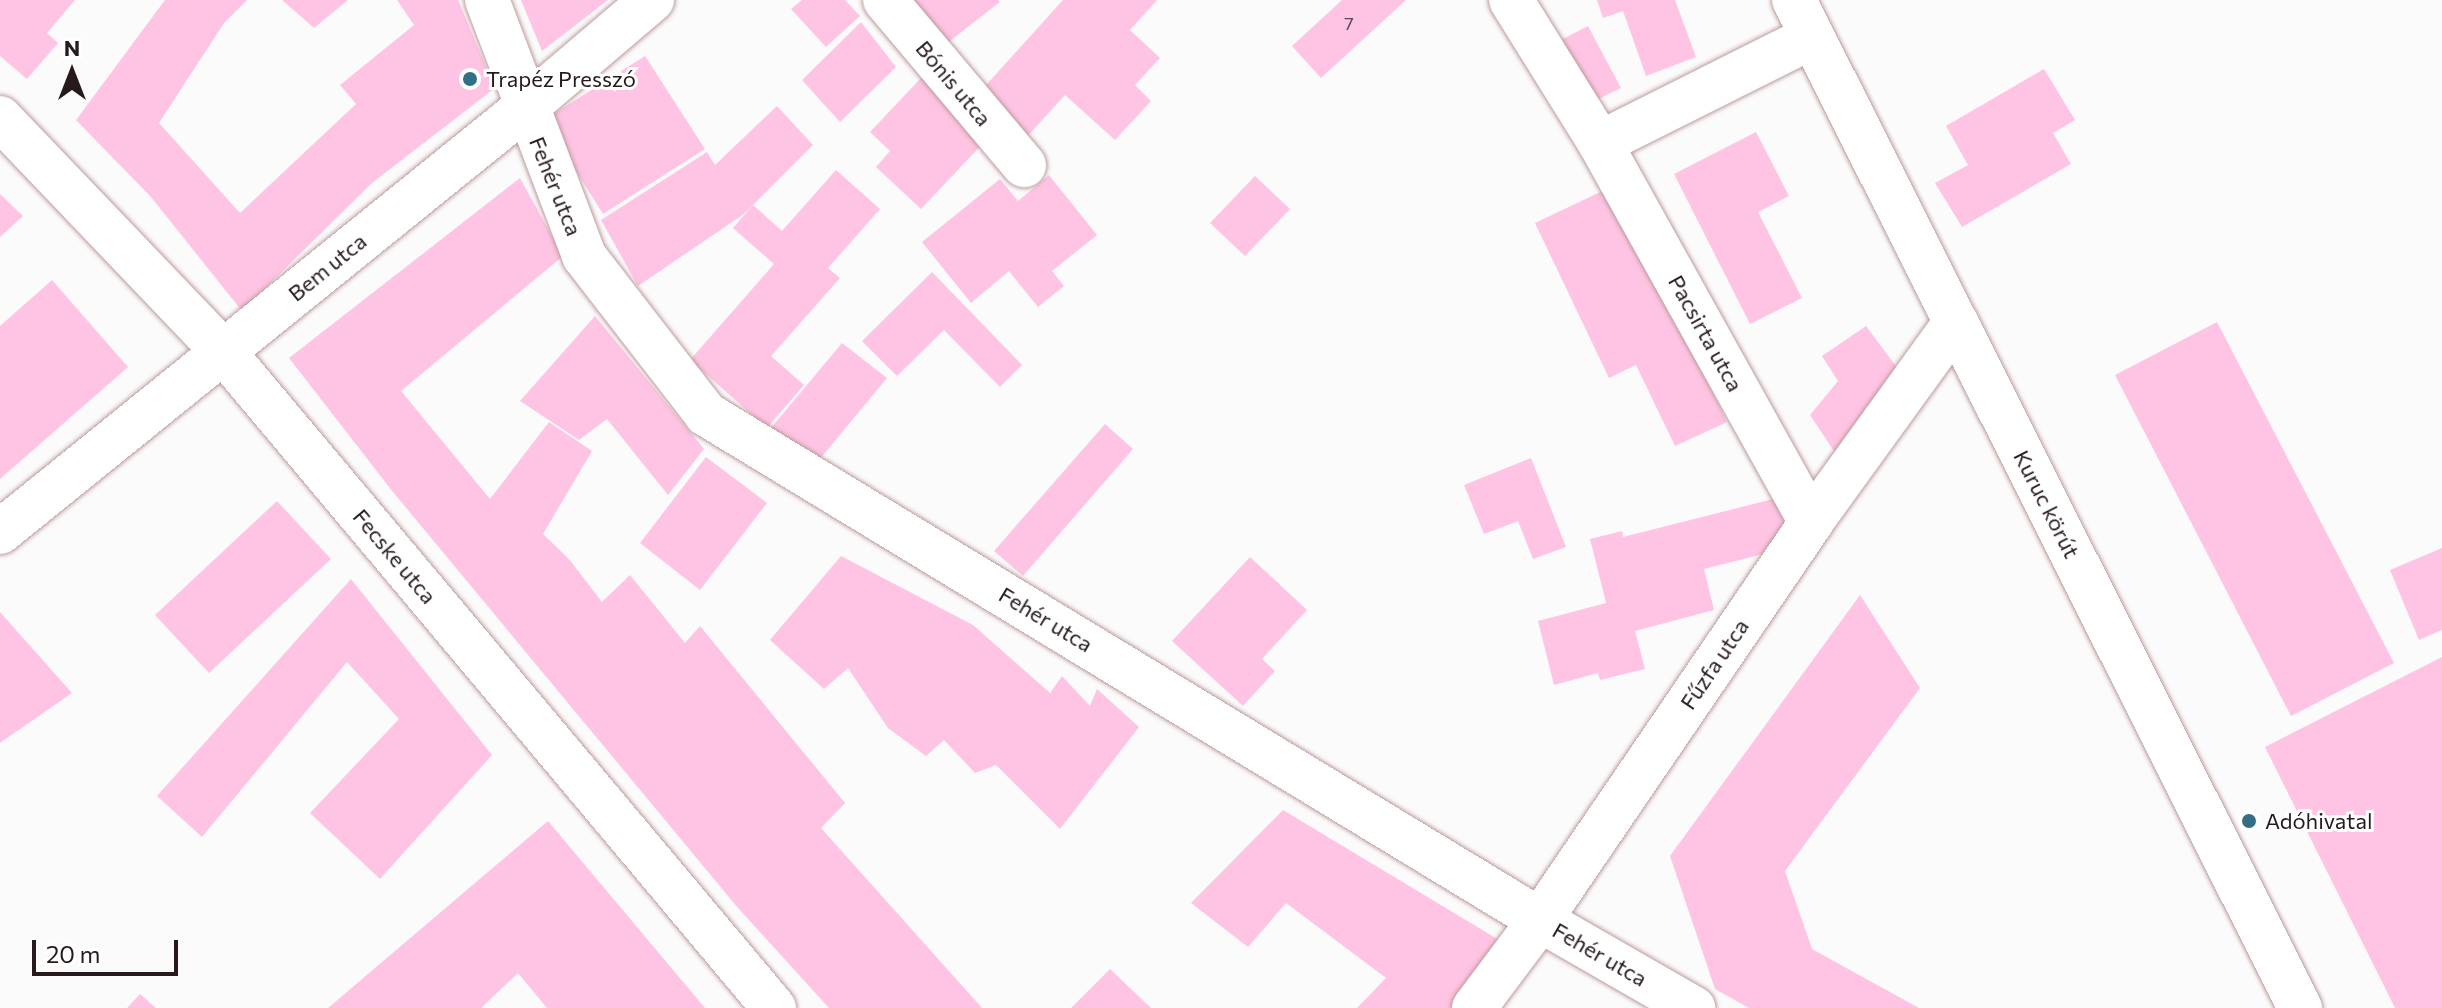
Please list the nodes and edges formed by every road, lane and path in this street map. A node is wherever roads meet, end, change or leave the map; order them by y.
1 (487, 0) edge
2 (652, 0) edge
3 (885, 0) edge
4 (1511, 0) edge
5 (1803, 19) edge
6 (525, 108) junction
7 (0, 118) edge
8 (1600, 143) junction
9 (1024, 165) dead end
10 (1956, 322) junction
11 (222, 350) junction
12 (1811, 522) junction
13 (0, 532) edge
14 (1540, 920) junction
15 (774, 1008) edge
16 (1474, 1008) edge
17 (1693, 1008) edge
18 (2300, 1008) edge

1 - 6 street, Fehér utca
2 - 6 street, Bem utca
3 - 9 street, Bónis utca
4 - 8 street, Pacsirta utca
5 - 8 street
5 - 10 street, Kuruc körút
6 - 11 street, Bem utca
6 - 14 street, Fehér utca
7 - 11 street, Fecske utca
8 - 12 street, Pacsirta utca
10 - 12 street, Fűzfa utca
10 - 18 street, Kuruc körút
11 - 13 street, Bem utca
11 - 15 street, Fecske utca
12 - 14 street, Fűzfa utca
14 - 16 street, Fűzfa utca
14 - 17 street, Fehér utca

